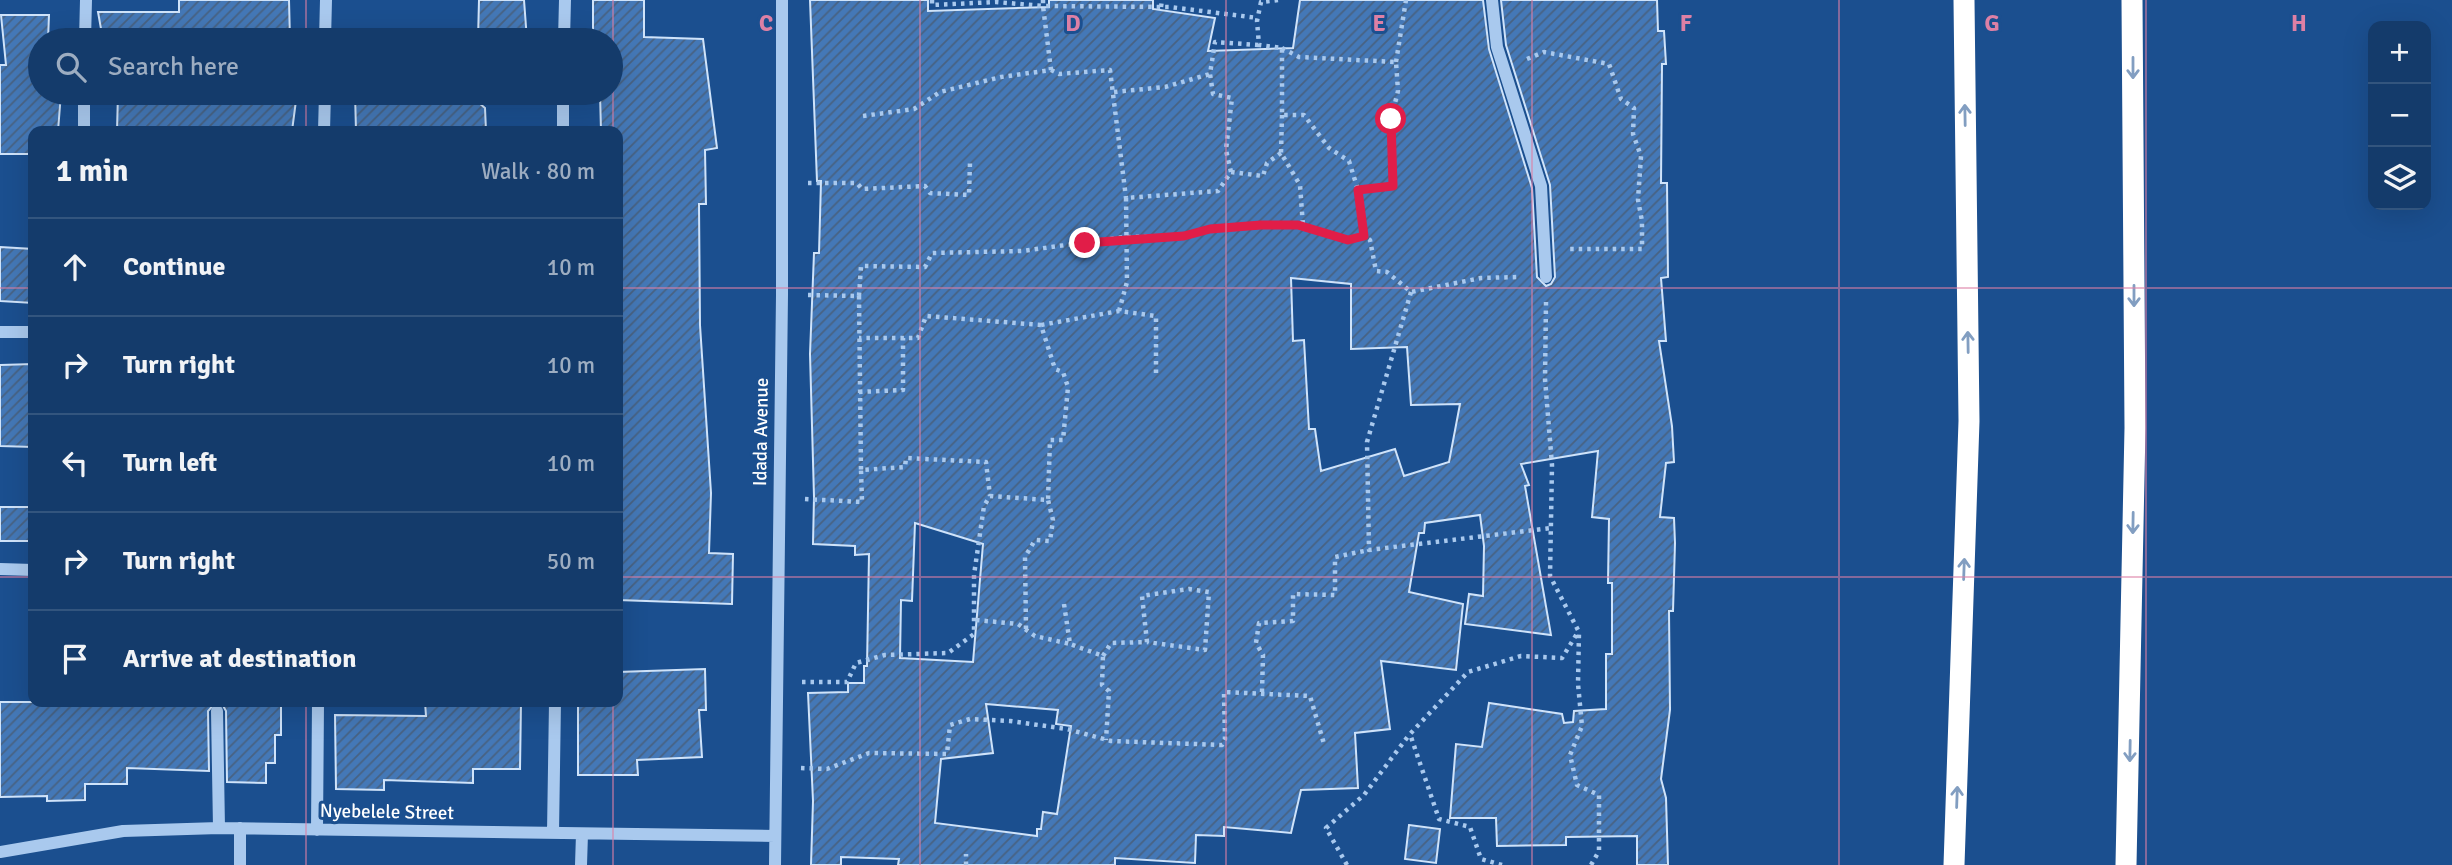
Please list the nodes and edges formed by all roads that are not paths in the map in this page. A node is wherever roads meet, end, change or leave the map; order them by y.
1 (86, 0) edge
2 (326, 0) edge
3 (565, 0) edge
4 (782, 0) edge
5 (1492, 0) edge
6 (1964, 0) edge
7 (2132, 0) edge
8 (85, 28) edge
9 (326, 28) edge
10 (564, 28) edge
11 (84, 105) edge
12 (325, 105) edge
13 (563, 105) edge
14 (83, 126) edge
15 (324, 126) edge
16 (563, 126) edge
17 (1546, 277) road end
18 (0, 331) edge
19 (28, 332) edge
20 (0, 569) edge
21 (28, 569) edge
22 (318, 707) edge
23 (555, 707) edge
24 (217, 711) dead end
25 (219, 828) junction
26 (240, 828) junction
27 (317, 830) junction
28 (553, 833) junction
29 (582, 834) junction
30 (775, 836) junction
31 (0, 852) edge
32 (240, 865) edge
33 (581, 865) edge
34 (775, 865) edge
35 (1954, 865) edge
36 (2126, 865) edge

1 - 8 street
2 - 9 street
3 - 10 street
4 - 30 street, Idada Avenue
5 - 17 street
35 -> 6 highway
7 -> 36 highway
11 - 14 street
12 - 15 street
13 - 16 street
18 - 19 street
20 - 21 street
22 - 27 street
23 - 28 street
24 - 25 street
25 - 26 street, Nyebelele Street
25 - 31 street, Nyebelele Street
26 - 27 street, Nyebelele Street
26 - 32 street
27 - 28 street, Nyebelele Street
28 - 29 street, Nyebelele Street
29 - 30 street, Nyebelele Street
29 - 33 street
30 - 34 street, Idada Avenue

